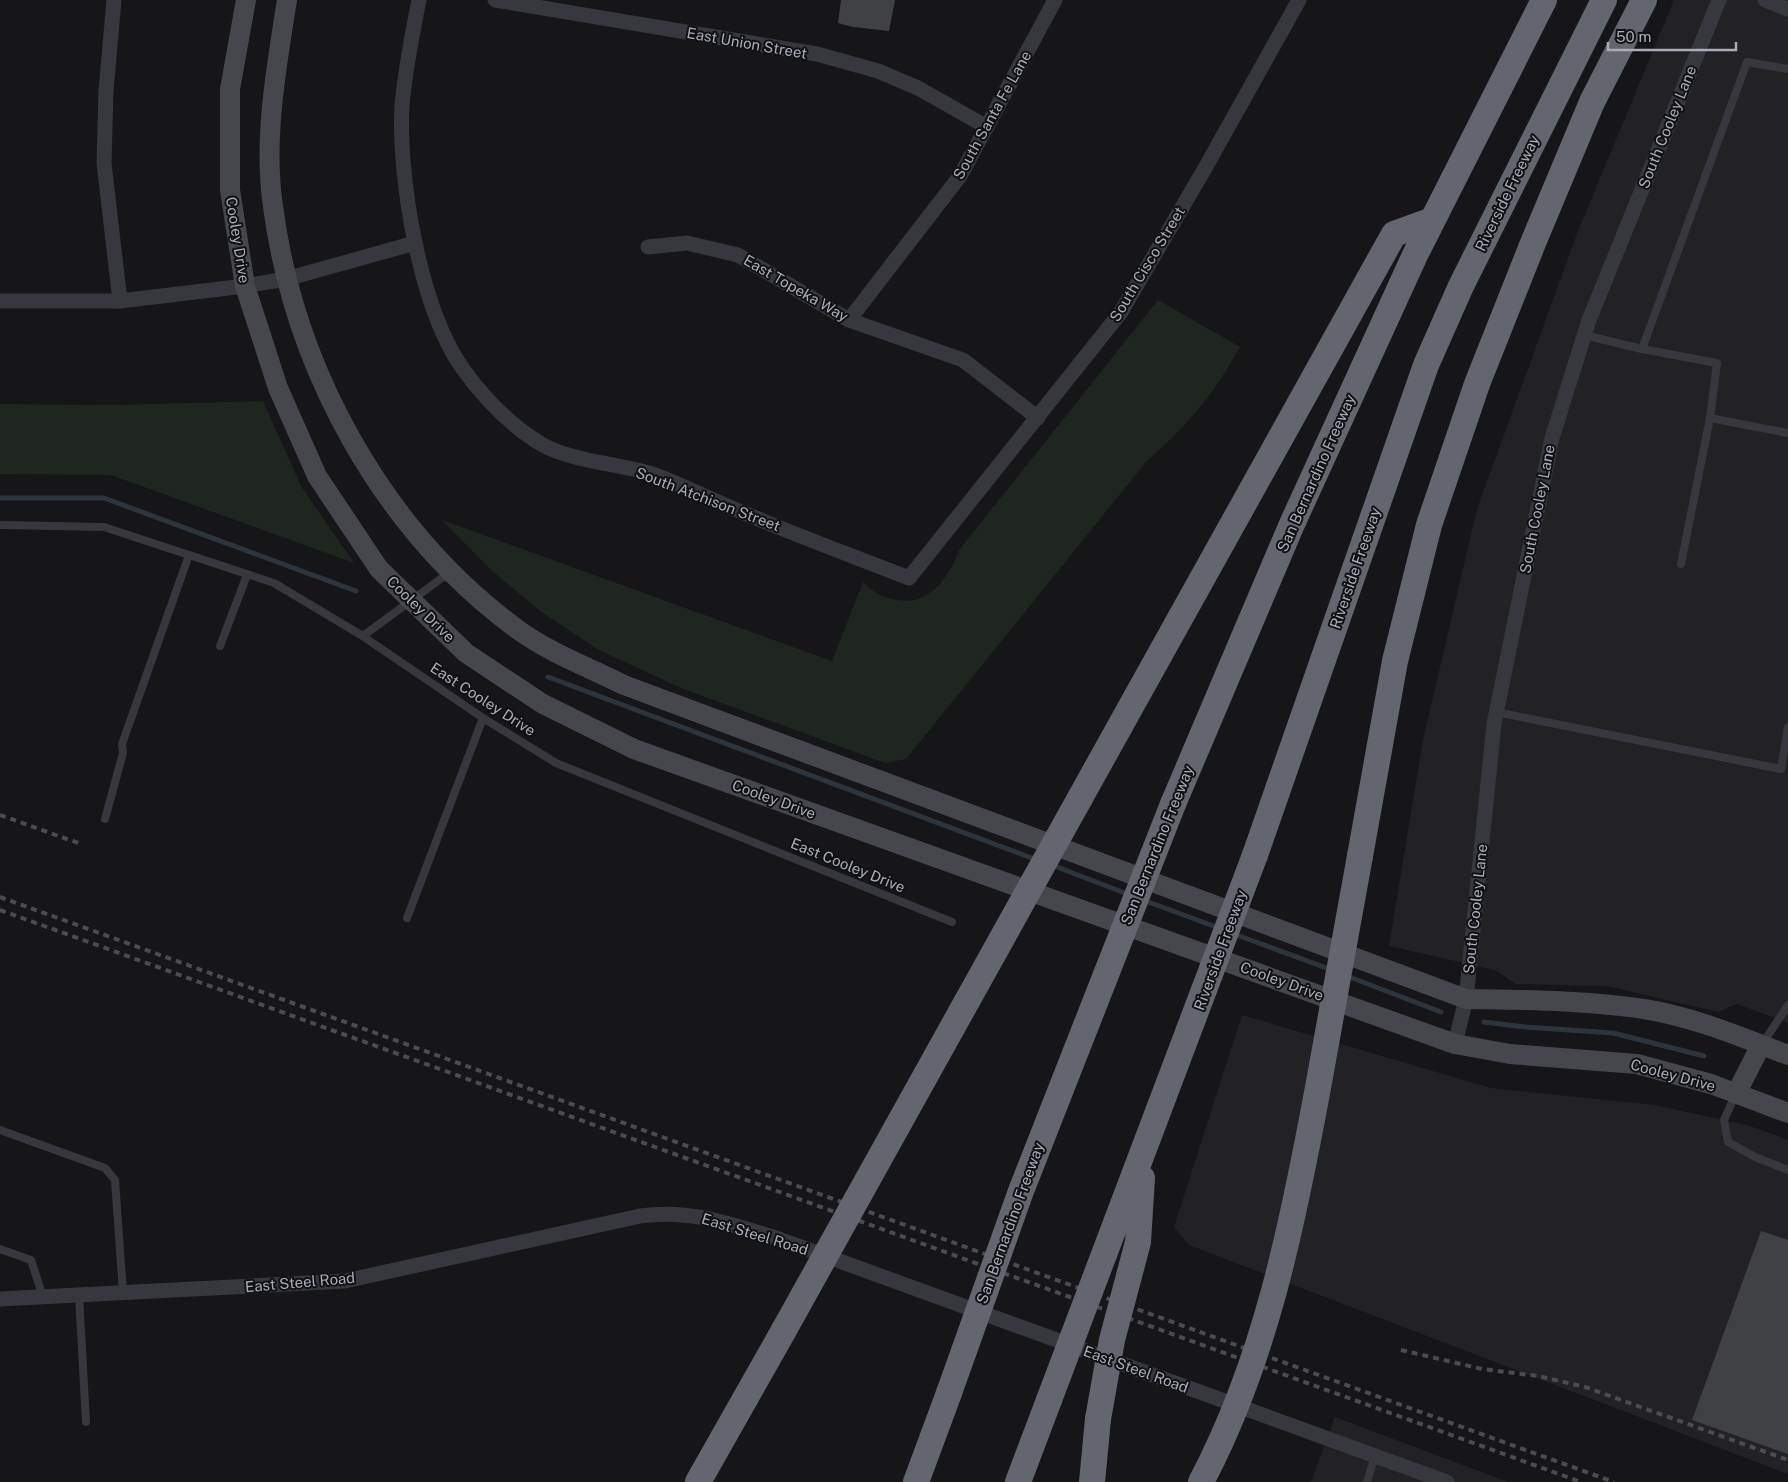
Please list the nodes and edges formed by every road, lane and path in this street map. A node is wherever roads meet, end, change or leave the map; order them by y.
1 (114, 0) edge
2 (246, 0) edge
3 (287, 0) edge
4 (419, 0) edge
5 (495, 0) edge
6 (1055, 0) edge
7 (1299, 0) edge
8 (1544, 0) edge
9 (1604, 0) edge
10 (1644, 0) edge
11 (1718, 0) edge
12 (1765, 0) edge
13 (1788, 8) edge
14 (1788, 69) edge
15 (987, 127) junction
16 (1430, 222) junction
17 (415, 243) junction
18 (648, 248) dead end
19 (286, 279) junction
20 (245, 286) junction
21 (0, 301) edge
22 (120, 301) junction
23 (849, 320) junction
24 (1584, 335) junction
25 (1642, 349) junction
26 (1038, 418) junction
27 (1710, 418) junction
28 (1788, 432) edge
29 (0, 525) edge
30 (189, 555) junction
31 (1681, 564) dead end
32 (450, 572) junction
33 (247, 575) junction
34 (909, 578) joint
35 (410, 601) junction
36 (363, 636) junction
37 (220, 646) dead end
38 (1496, 712) junction
39 (483, 718) junction
40 (1788, 727) edge
41 (105, 819) dead end
42 (407, 918) dead end
43 (952, 922) dead end
44 (1466, 999) junction
45 (1788, 1005) edge
46 (1455, 1044) junction
47 (1761, 1045) junction
48 (1788, 1055) edge
49 (1736, 1094) junction
50 (1788, 1113) edge
51 (0, 1130) edge
52 (1144, 1152) junction
53 (1788, 1170) edge
54 (0, 1249) edge
55 (123, 1293) junction
56 (79, 1295) junction
57 (43, 1297) junction
58 (0, 1299) edge
59 (86, 1422) dead end
60 (1375, 1456) junction
61 (698, 1482) edge
62 (916, 1482) edge
63 (1018, 1482) edge
64 (1092, 1482) edge
65 (1201, 1482) edge
66 (1367, 1482) edge
67 (1447, 1482) edge

1 - 22 street
2 - 20 street, Cooley Drive
3 - 19 street
4 - 17 street, South Atchison Street
5 - 15 street, East Union Street
6 - 15 street, South Santa Fe Lane
7 - 26 street, South Cisco Street
8 - 16 highway
9 - 52 highway, Riverside Freeway, bridge
10 - 65 highway, bridge
11 - 24 street, South Cooley Lane
12 - 13 street
14 - 25 lane
15 - 23 street, South Santa Fe Lane
16 - 61 highway, bridge
16 - 62 highway, San Bernardino Freeway, bridge
17 - 19 street
17 - 34 street, South Atchison Street
18 - 23 street, East Topeka Way
19 - 20 street
19 - 32 street
20 - 22 street
20 - 35 street, Cooley Drive
21 - 22 street
23 - 26 street, East Topeka Way
24 - 25 lane
24 - 38 street, South Cooley Lane
25 - 27 lane
26 - 34 street, South Cisco Street
27 - 28 lane
27 - 31 lane
29 - 30 lane, East Cooley Drive
30 - 33 lane, East Cooley Drive
30 - 41 lane
32 - 35 lane
32 - 44 street
33 - 36 lane, East Cooley Drive
33 - 37 lane
35 - 36 lane
35 - 46 street, Cooley Drive
36 - 39 lane, East Cooley Drive
38 - 40 lane
38 - 44 street, South Cooley Lane
39 - 42 lane
39 - 43 lane, East Cooley Drive
44 - 46 street, South Cooley Lane
44 - 47 street
45 - 47 lane
46 - 49 street, Cooley Drive
47 - 48 street
47 - 49 street
49 - 50 street, Cooley Drive
49 - 53 lane
51 - 55 lane
52 - 63 highway, bridge
52 - 64 highway, bridge
54 - 57 lane
55 - 56 street, East Steel Road
55 - 60 street, East Steel Road
56 - 57 street, East Steel Road
56 - 59 lane
57 - 58 street, East Steel Road
60 - 66 lane
60 - 67 street, East Steel Road

